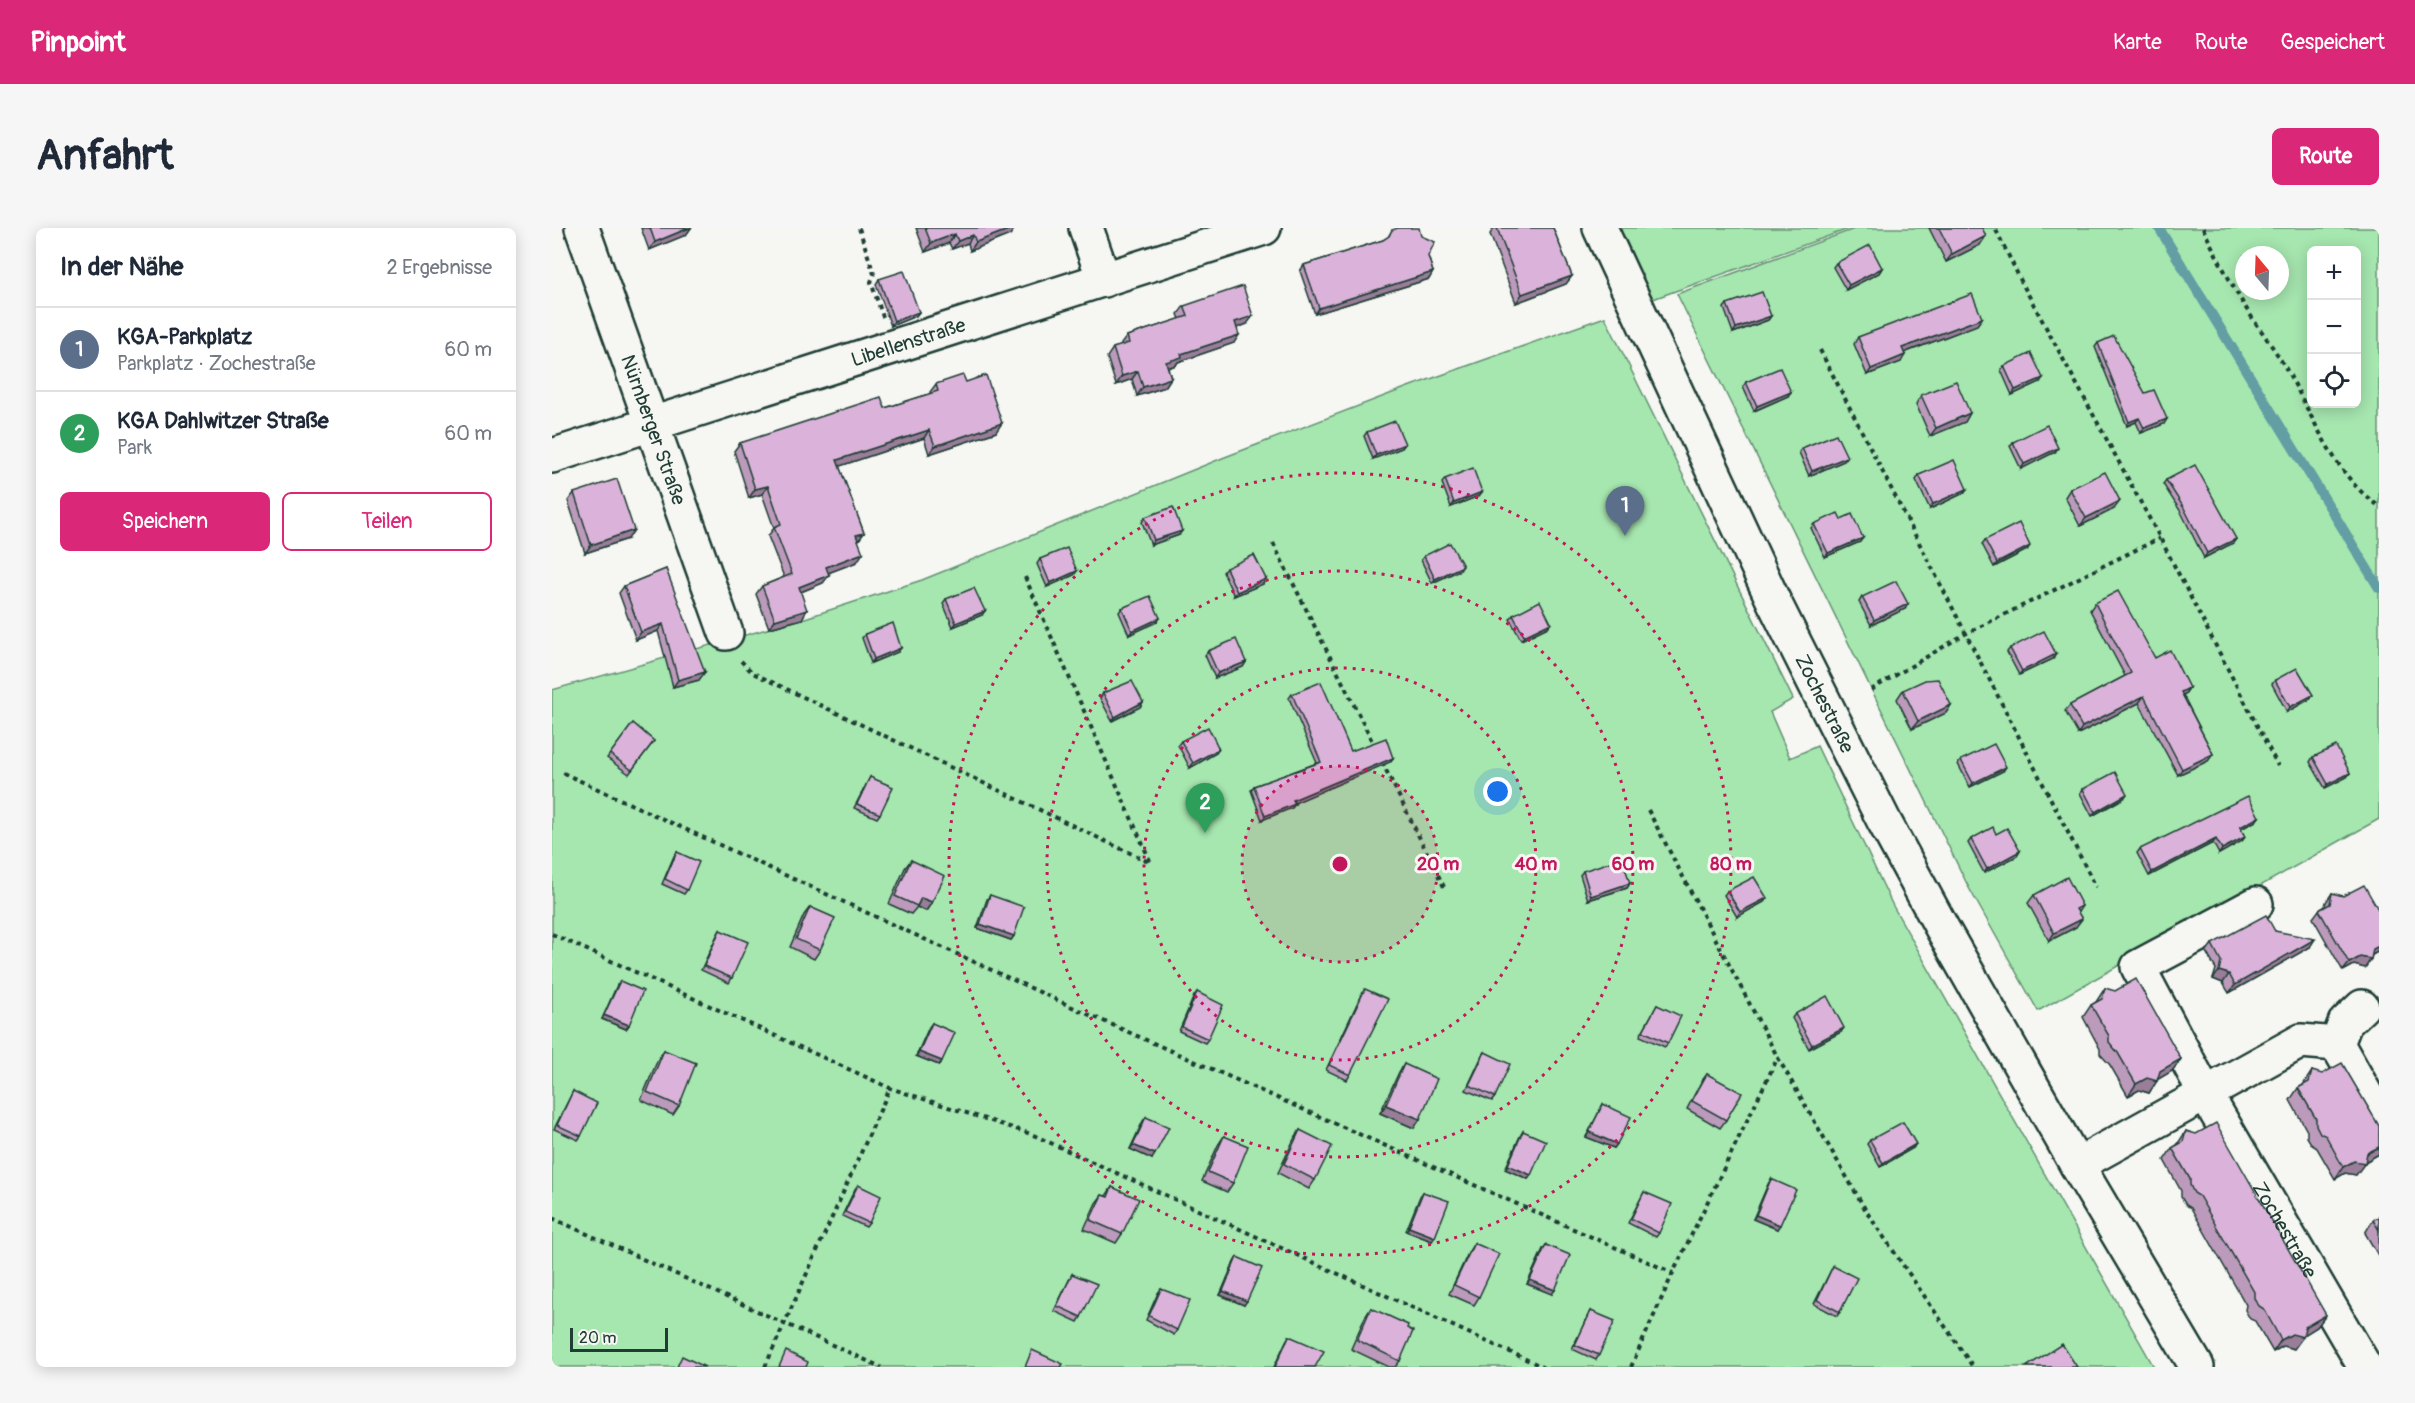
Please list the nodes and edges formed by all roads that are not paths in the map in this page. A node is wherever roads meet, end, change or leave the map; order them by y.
1 (582, 228) edge
2 (1086, 228) edge
3 (1264, 228) edge
4 (1600, 228) edge
5 (1104, 280) junction
6 (650, 424) junction
7 (552, 456) edge
8 (726, 633) road end
9 (2256, 904) dead end
10 (2362, 1007) dead end
11 (2337, 1044) junction
12 (2205, 1093) junction
13 (2379, 1118) edge
14 (2077, 1165) junction
15 (2197, 1367) edge
16 (2365, 1367) edge

1 - 6 street, Nürnberger Straße
2 - 5 street
3 - 5 street, Libellenstraße
4 - 14 street, Zochestraße
5 - 6 street, Libellenstraße
6 - 7 street, Libellenstraße
6 - 8 street, Nürnberger Straße
9 - 12 street, Zochestraße
10 - 11 street
11 - 12 street
11 - 13 street
12 - 14 street
12 - 16 street, Zochestraße
14 - 15 street, Zochestraße

